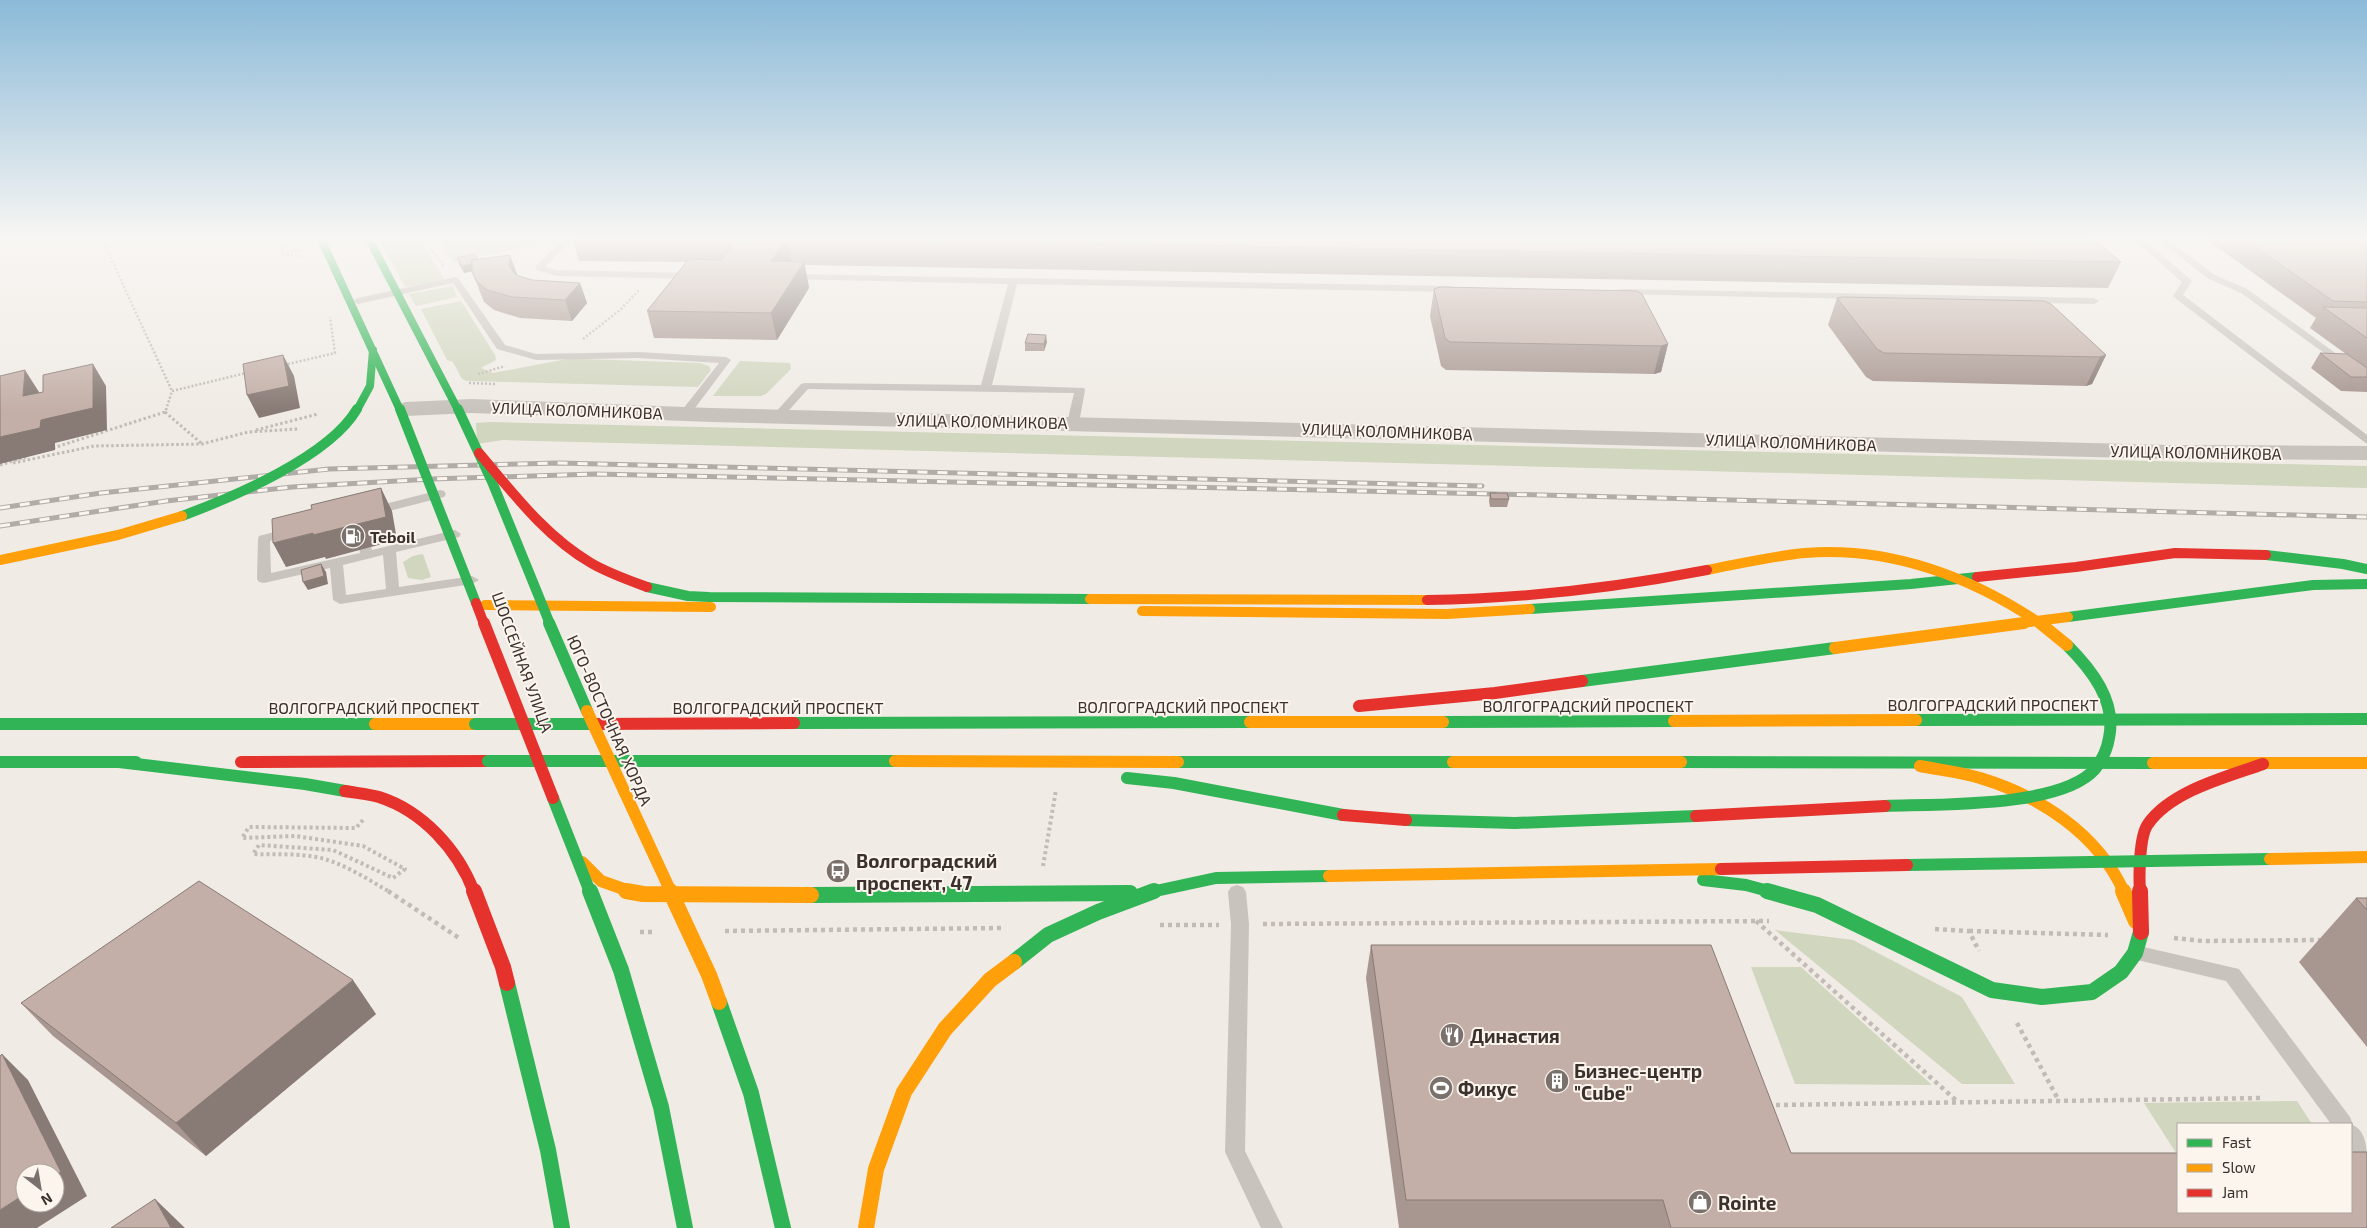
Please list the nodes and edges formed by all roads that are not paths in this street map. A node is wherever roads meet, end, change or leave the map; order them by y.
1 (348, 296) edge
2 (356, 296) edge
3 (380, 296) edge
4 (400, 296) edge
5 (466, 296) edge
6 (1009, 296) edge
7 (1841, 296) edge
8 (2178, 296) edge
9 (2251, 296) edge
10 (358, 301) junction
11 (2094, 301) dead end
12 (373, 349) junction
13 (2367, 381) edge
14 (986, 388) junction
15 (406, 409) junction
16 (685, 414) junction
17 (778, 416) junction
18 (1073, 423) junction
19 (2367, 441) edge
20 (423, 450) dead end
21 (479, 453) junction
22 (2367, 453) edge
23 (439, 490) joint
24 (358, 515) edge
25 (301, 529) edge
26 (362, 531) edge
27 (456, 534) junction
28 (389, 549) junction
29 (367, 554) junction
30 (0, 560) edge
31 (336, 562) junction
32 (2367, 570) edge
33 (476, 580) junction
34 (2367, 584) edge
35 (393, 592) junction
36 (485, 604) junction
37 (1110, 611) dead end
38 (1130, 611) dead end
39 (1347, 707) dead end
40 (1307, 710) dead end
41 (2367, 720) edge
42 (1179, 722) junction
43 (0, 724) edge
44 (0, 762) edge
45 (119, 762) junction
46 (964, 762) junction
47 (2367, 763) edge
48 (1907, 764) junction
49 (2263, 764) junction
50 (1078, 773) dead end
51 (1117, 777) dead end
52 (2367, 857) edge
53 (1335, 888) dead end
54 (1207, 892) dead end
55 (1237, 892) dead end
56 (2142, 934) junction
57 (2135, 953) junction
58 (2343, 1123) edge
59 (2352, 1135) edge
60 (2367, 1156) edge
61 (562, 1228) edge
62 (685, 1228) edge
63 (783, 1228) edge
64 (866, 1228) edge
65 (1272, 1228) edge

1 - 12 main road, bridge
2 - 10 main road
3 - 10 lane
4 - 21 main road, ЮГО-ВОСТОЧНАЯ ХОРДА, bridge
5 - 16 lane
6 - 14 lane
7 - 11 lane
8 - 19 lane
9 - 13 lane
10 - 15 main road
12 - 30 main road, bridge
12 - 62 main road, bridge
14 - 17 lane
14 - 18 lane
15 - 16 street, УЛИЦА КОЛОМНИКОВА
15 - 20 main road
16 - 17 street, УЛИЦА КОЛОМНИКОВА
17 - 18 street, УЛИЦА КОЛОМНИКОВА
18 - 22 street, УЛИЦА КОЛОМНИКОВА
21 - 51 main road, bridge
21 - 63 main road, ЮГО-ВОСТОЧНАЯ ХОРДА, bridge
23 - 24 lane
23 - 27 main road, ШОССЕЙНАЯ УЛИЦА
25 - 31 lane
26 - 29 lane
27 - 28 lane
27 - 33 main road, ШОССЕЙНАЯ УЛИЦА
28 - 29 lane
28 - 35 lane
29 - 31 lane
31 - 35 lane
32 - 38 main road
33 - 35 lane
33 - 36 main road, ШОССЕЙНАЯ УЛИЦА
34 - 39 main road
36 - 37 main road
36 - 54 main road, ШОССЕЙНАЯ УЛИЦА
40 - 42 main road
41 - 42 main road, ВОЛГОГРАДСКИЙ ПРОСПЕКТ
42 - 43 main road, ВОЛГОГРАДСКИЙ ПРОСПЕКТ, bridge
44 - 45 main road
45 - 46 main road, bridge
45 - 61 main road
46 - 48 main road
46 - 50 main road
47 - 49 main road
48 - 49 main road
48 - 56 main road
49 - 56 main road
52 - 64 main road, bridge
53 - 57 main road
55 - 65 lane
56 - 57 main road
57 - 58 lane
59 - 60 lane

